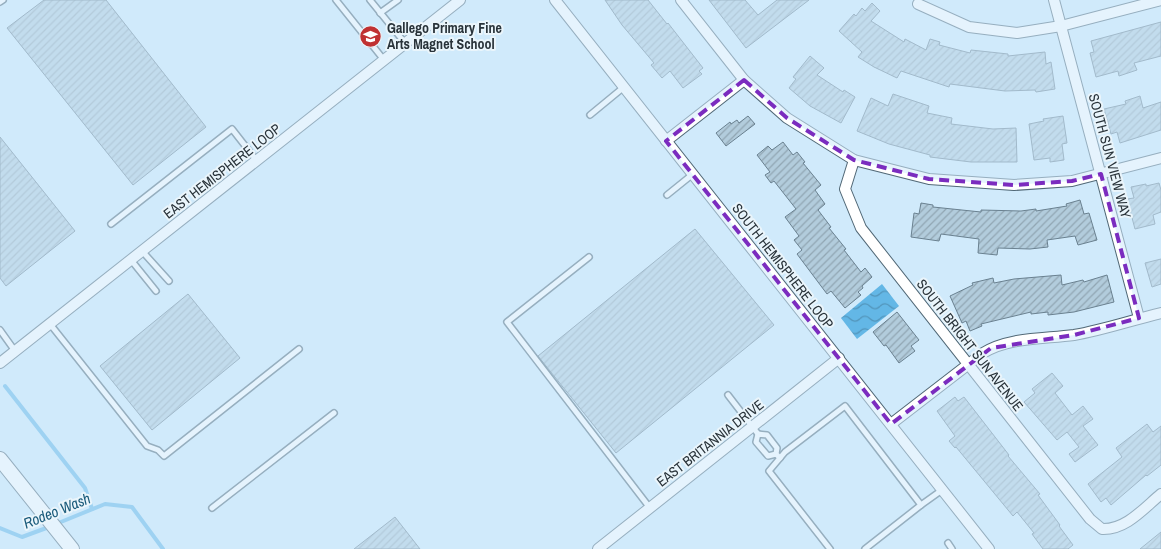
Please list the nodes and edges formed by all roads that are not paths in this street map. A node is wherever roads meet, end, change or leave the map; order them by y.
1 (336, 0) edge
2 (370, 0) edge
3 (398, 0) edge
4 (460, 0) edge
5 (555, 0) edge
6 (681, 0) edge
7 (1054, 0) edge
8 (1161, 0) edge
9 (918, 4) dead end
10 (380, 14) junction
11 (1061, 26) junction
12 (405, 43) junction
13 (384, 60) junction
14 (744, 80) junction
15 (624, 87) junction
16 (590, 114) dead end
17 (666, 141) junction
18 (1161, 158) edge
19 (257, 160) junction
20 (854, 160) junction
21 (693, 174) junction
22 (1101, 174) junction
23 (667, 195) dead end
24 (111, 224) dead end
25 (142, 251) junction
26 (589, 257) dead end
27 (131, 260) junction
28 (169, 282) dead end
29 (156, 291) dead end
30 (1161, 313) edge
31 (1139, 318) junction
32 (50, 324) junction
33 (0, 330) edge
34 (299, 349) dead end
35 (16, 351) junction
36 (839, 358) junction
37 (0, 363) edge
38 (968, 364) junction
39 (728, 395) dead end
40 (334, 413) dead end
41 (890, 424) junction
42 (756, 430) junction
43 (778, 456) junction
44 (0, 459) edge
45 (943, 490) junction
46 (1161, 494) edge
47 (921, 505) junction
48 (212, 508) dead end
49 (650, 508) junction
50 (948, 543) dead end
51 (68, 545) edge
52 (598, 549) edge
53 (830, 549) edge
54 (865, 549) edge
55 (952, 549) edge
56 (989, 549) edge

1 - 13 lane
2 - 10 lane
3 - 10 lane
4 - 12 street, EAST HEMISPHERE LOOP
5 - 15 street, SOUTH HEMISPHERE LOOP
6 - 14 street
7 - 11 street, SOUTH SUN VIEW WAY
8 - 11 street
9 - 11 street
10 - 12 lane
11 - 22 street, SOUTH SUN VIEW WAY
12 - 13 street, EAST HEMISPHERE LOOP
13 - 19 street, EAST HEMISPHERE LOOP
14 - 17 street
14 - 20 street
15 - 16 lane
15 - 17 street, SOUTH HEMISPHERE LOOP
17 - 21 street, SOUTH HEMISPHERE LOOP
18 - 22 street
19 - 24 lane
19 - 25 street, EAST HEMISPHERE LOOP
20 - 22 street
20 - 38 street, SOUTH BRIGHT SUN AVENUE
21 - 23 lane
21 - 36 street, SOUTH HEMISPHERE LOOP
22 - 31 street, SOUTH SUN VIEW WAY
25 - 27 street, EAST HEMISPHERE LOOP
25 - 28 lane
26 - 49 lane
27 - 29 lane
27 - 32 street, EAST HEMISPHERE LOOP
30 - 31 street
31 - 38 street
32 - 34 lane
32 - 35 street, EAST HEMISPHERE LOOP
33 - 35 lane
35 - 37 street, EAST HEMISPHERE LOOP
36 - 41 street, SOUTH HEMISPHERE LOOP
36 - 42 street, EAST BRITANNIA DRIVE
38 - 41 street
38 - 46 street, SOUTH BRIGHT SUN AVENUE
39 - 42 lane
40 - 48 lane
41 - 45 street, SOUTH HEMISPHERE LOOP
42 - 43 lane
42 - 43 lane
42 - 49 street, EAST BRITANNIA DRIVE
43 - 47 lane
43 - 53 lane
44 - 51 main road
45 - 47 lane
45 - 56 street, SOUTH HEMISPHERE LOOP
47 - 54 lane
49 - 52 street, EAST BRITANNIA DRIVE
50 - 55 lane

